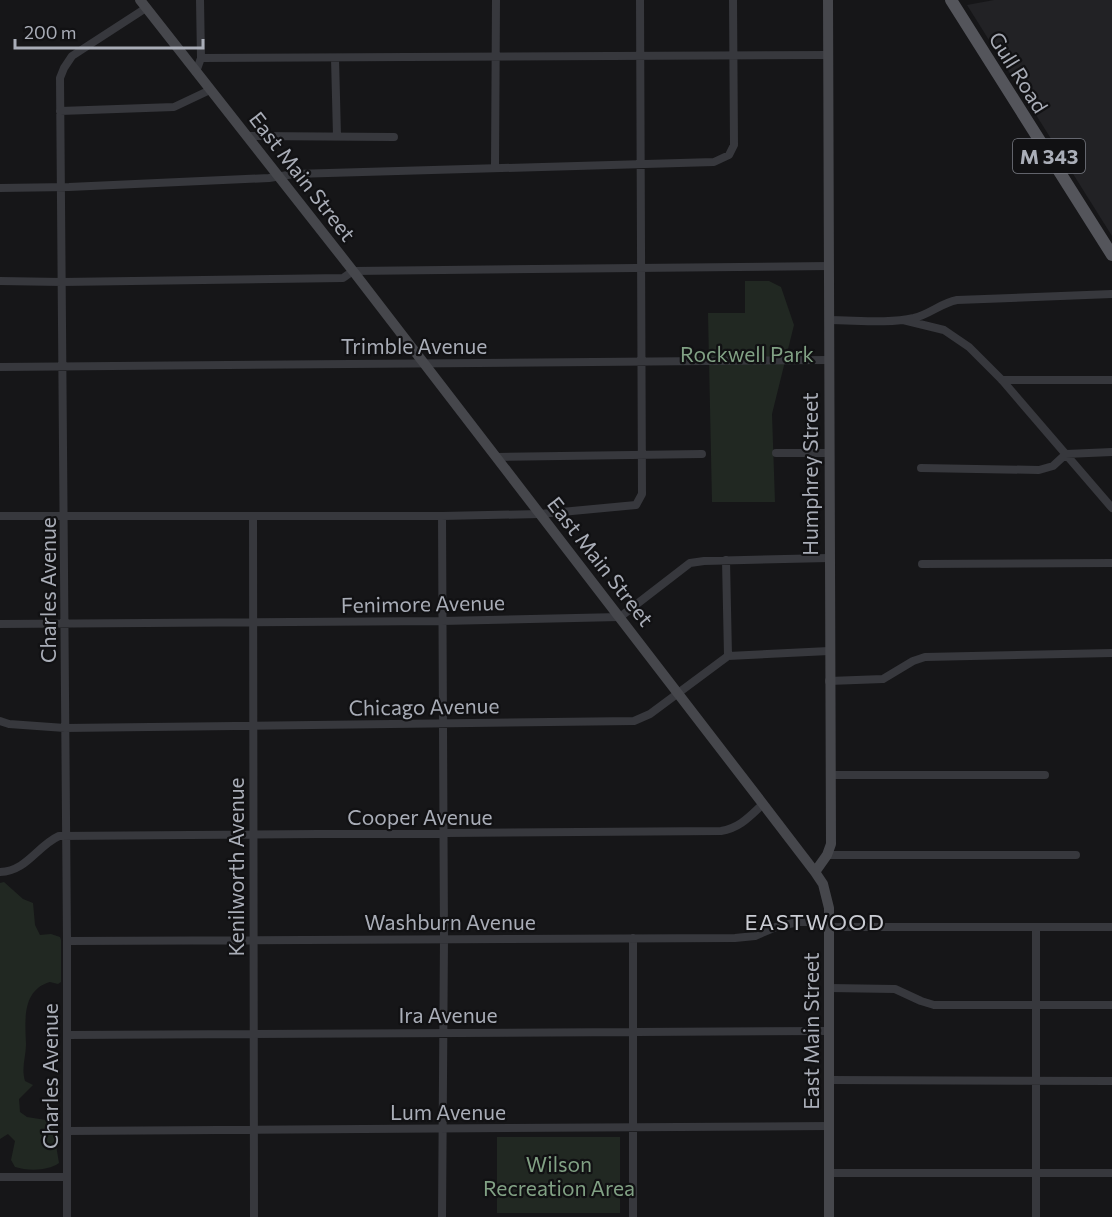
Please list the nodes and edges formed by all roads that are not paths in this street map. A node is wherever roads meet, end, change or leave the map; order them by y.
1 (200, 0) edge
2 (496, 0) edge
3 (640, 0) edge
4 (733, 0) edge
5 (828, 0) edge
6 (951, 0) edge
7 (143, 4) edge
8 (640, 55) junction
9 (829, 55) junction
10 (495, 56) junction
11 (734, 56) junction
12 (335, 57) junction
13 (201, 58) junction
14 (196, 72) junction
15 (210, 90) junction
16 (60, 111) junction
17 (247, 136) junction
18 (337, 136) junction
19 (394, 137) dead end
20 (639, 165) junction
21 (495, 167) junction
22 (278, 177) junction
23 (61, 187) junction
24 (0, 188) edge
25 (1112, 255) edge
26 (830, 266) junction
27 (640, 267) junction
28 (353, 271) junction
29 (0, 280) edge
30 (62, 282) junction
31 (1112, 294) edge
32 (829, 320) junction
33 (903, 320) junction
34 (640, 360) junction
35 (829, 360) junction
36 (424, 363) junction
37 (63, 366) junction
38 (0, 367) edge
39 (1002, 380) junction
40 (1112, 380) edge
41 (1112, 452) edge
42 (776, 453) dead end
43 (828, 453) junction
44 (702, 454) dead end
45 (1066, 454) junction
46 (641, 456) junction
47 (497, 458) junction
48 (921, 468) dead end
49 (1112, 508) edge
50 (540, 513) junction
51 (0, 516) edge
52 (253, 516) junction
53 (442, 516) junction
54 (64, 518) junction
55 (829, 558) junction
56 (726, 560) junction
57 (1112, 563) edge
58 (922, 564) dead end
59 (620, 617) junction
60 (253, 621) junction
61 (442, 621) junction
62 (0, 624) edge
63 (65, 624) junction
64 (829, 651) junction
65 (1112, 653) edge
66 (728, 656) junction
67 (829, 681) junction
68 (678, 693) junction
69 (0, 721) edge
70 (442, 724) junction
71 (252, 726) junction
72 (65, 729) junction
73 (830, 775) junction
74 (1045, 775) dead end
75 (764, 804) junction
76 (253, 834) junction
77 (442, 834) junction
78 (66, 836) junction
79 (827, 855) junction
80 (1076, 855) dead end
81 (0, 872) edge
82 (815, 872) junction
83 (830, 927) junction
84 (1036, 927) junction
85 (1112, 927) edge
86 (444, 938) junction
87 (633, 938) junction
88 (254, 939) junction
89 (67, 940) junction
90 (829, 988) junction
91 (1036, 1005) junction
92 (1112, 1005) edge
93 (829, 1031) junction
94 (443, 1032) junction
95 (632, 1032) junction
96 (254, 1034) junction
97 (67, 1035) junction
98 (829, 1080) junction
99 (1036, 1081) junction
100 (1112, 1081) edge
101 (829, 1126) junction
102 (632, 1128) junction
103 (442, 1129) junction
104 (254, 1130) junction
105 (67, 1131) junction
106 (829, 1173) junction
107 (1036, 1173) junction
108 (1112, 1173) edge
109 (0, 1177) edge
110 (66, 1177) junction
111 (67, 1217) edge
112 (254, 1217) edge
113 (442, 1217) edge
114 (633, 1217) edge
115 (829, 1217) edge
116 (1036, 1217) edge

1 - 13 street
2 - 10 street
3 - 8 street
4 - 11 street
5 - 9 street, Humphrey Street
6 - 25 main road, Gull Road / M 343
7 - 14 street, East Main Street
7 - 16 street, Charles Avenue
8 - 10 street
8 - 11 street
8 - 20 street
9 - 11 street
9 - 26 street, Humphrey Street
10 - 12 street
10 - 21 street
11 - 20 street
12 - 13 street
12 - 18 street
13 - 14 street
14 - 15 street, East Main Street
15 - 16 street
15 - 17 street, East Main Street
16 - 23 street, Charles Avenue
17 - 18 street
17 - 22 street, East Main Street
18 - 19 street
20 - 21 street
20 - 27 street
21 - 22 street
22 - 23 street
22 - 28 street, East Main Street
23 - 24 street
23 - 30 street, Charles Avenue
26 - 27 street
26 - 32 street, Humphrey Street
27 - 28 street
27 - 34 street
28 - 30 street
28 - 36 street, East Main Street
29 - 30 street
30 - 37 street, Charles Avenue
31 - 33 street
32 - 33 street
32 - 35 street, Humphrey Street
33 - 39 street
34 - 35 street, Trimble Avenue
34 - 36 street, Trimble Avenue
34 - 46 street
35 - 43 street, Humphrey Street
36 - 37 street, Trimble Avenue
36 - 47 street, East Main Street
37 - 38 street, Trimble Avenue
37 - 54 street, Charles Avenue
39 - 40 street
39 - 45 street
41 - 45 street
42 - 43 street
43 - 55 street, Humphrey Street
44 - 46 street
45 - 48 street
45 - 49 street
46 - 47 street
46 - 50 street
47 - 50 street, East Main Street
50 - 53 street
50 - 59 street, East Main Street
51 - 54 street
52 - 53 street
52 - 54 street
52 - 60 street, Kenilworth Avenue
53 - 61 street
54 - 63 street, Charles Avenue
55 - 56 street
55 - 64 street, Humphrey Street
56 - 59 street
56 - 66 street
57 - 58 street
59 - 61 street, Fenimore Avenue
59 - 68 street, East Main Street
60 - 61 street, Fenimore Avenue
60 - 63 street, Fenimore Avenue
60 - 71 street, Kenilworth Avenue
61 - 70 street
62 - 63 street, Fenimore Avenue
63 - 72 street, Charles Avenue
64 - 66 street
64 - 67 street, Humphrey Street
65 - 67 street
66 - 68 street, Chicago Avenue
67 - 73 street, Humphrey Street
68 - 70 street, Chicago Avenue
68 - 75 street, East Main Street
69 - 72 street, Chicago Avenue
70 - 71 street, Chicago Avenue
70 - 77 street
71 - 72 street, Chicago Avenue
71 - 76 street, Kenilworth Avenue
72 - 78 street, Charles Avenue
73 - 74 street
73 - 79 street, Humphrey Street
75 - 77 street, Cooper Avenue
75 - 82 street, East Main Street
76 - 77 street, Cooper Avenue
76 - 78 street, Cooper Avenue
76 - 88 street, Kenilworth Avenue
77 - 86 street
78 - 81 street
78 - 89 street, Charles Avenue
79 - 80 street
79 - 82 street, Humphrey Street
82 - 83 street, East Main Street
83 - 84 street, Washburn Avenue
83 - 87 street, Washburn Avenue
83 - 90 street, East Main Street
84 - 85 street, Washburn Avenue
84 - 91 street
86 - 87 street, Washburn Avenue
86 - 88 street, Washburn Avenue
86 - 94 street
87 - 95 street
88 - 89 street, Washburn Avenue
88 - 96 street, Kenilworth Avenue
89 - 97 street, Charles Avenue
90 - 91 street
90 - 93 street, East Main Street
91 - 92 street
91 - 99 street
93 - 95 street, Ira Avenue
93 - 98 street, East Main Street
94 - 95 street, Ira Avenue
94 - 96 street, Ira Avenue
94 - 103 street
95 - 102 street
96 - 97 street, Ira Avenue
96 - 104 street, Kenilworth Avenue
97 - 105 street, Charles Avenue
98 - 99 street
98 - 101 street, East Main Street
99 - 100 street
99 - 107 street
101 - 102 street, Lum Avenue
101 - 106 street, East Main Street
102 - 103 street, Lum Avenue
102 - 114 street
103 - 104 street, Lum Avenue
103 - 113 street
104 - 105 street, Lum Avenue
104 - 112 street, Kenilworth Avenue
105 - 110 street, Charles Avenue
106 - 107 street
106 - 115 street, East Main Street
107 - 108 street
107 - 116 street
109 - 110 street
110 - 111 street, Charles Avenue

